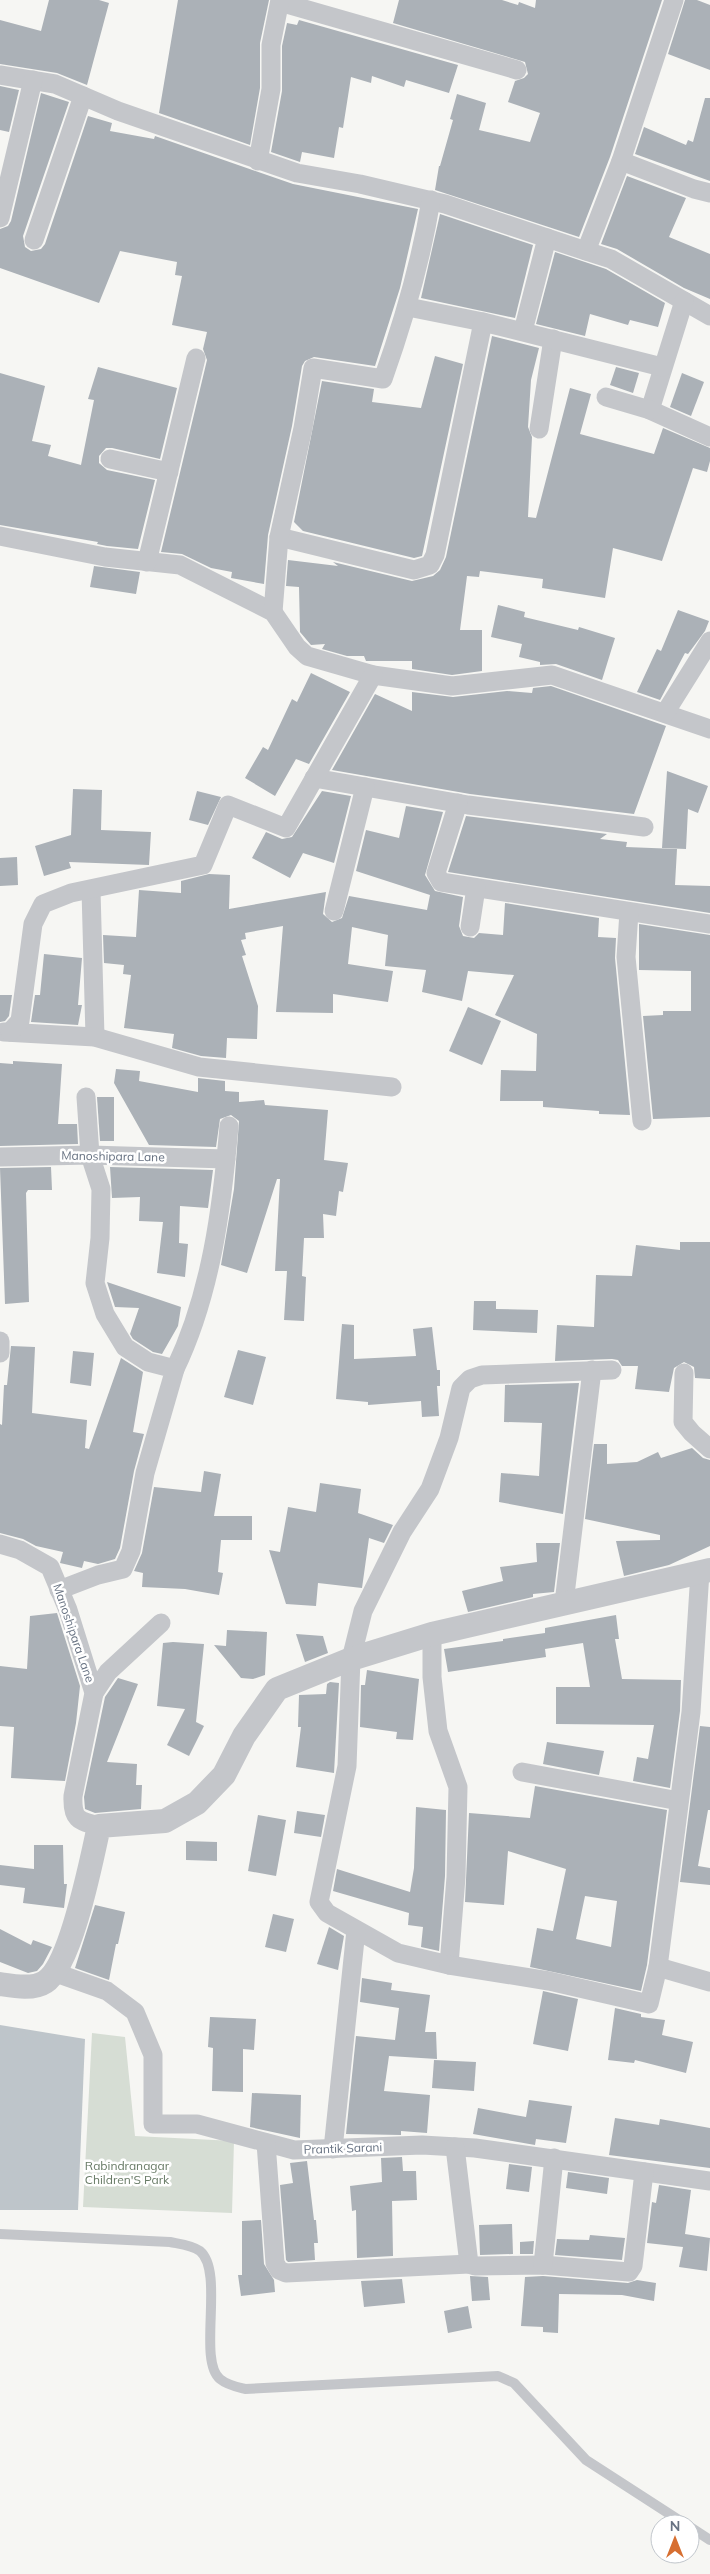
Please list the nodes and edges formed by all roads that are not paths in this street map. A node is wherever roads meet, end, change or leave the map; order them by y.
1 (674, 0) edge
2 (280, 1) edge
3 (518, 70) dead end
4 (0, 75) edge
5 (33, 80) junction
6 (83, 96) junction
7 (258, 161) junction
8 (620, 161) junction
9 (710, 193) edge
10 (431, 200) junction
11 (0, 218) edge
12 (547, 238) junction
13 (34, 240) dead end
14 (586, 251) junction
15 (684, 301) junction
16 (408, 307) junction
17 (710, 316) edge
18 (483, 322) junction
19 (523, 331) junction
20 (553, 339) junction
21 (196, 358) dead end
22 (662, 367) junction
23 (606, 397) dead end
24 (650, 410) junction
25 (539, 429) dead end
26 (710, 437) edge
27 (110, 459) dead end
28 (169, 472) junction
29 (0, 536) edge
30 (279, 537) junction
31 (147, 562) junction
32 (272, 612) junction
33 (710, 641) edge
34 (373, 675) junction
35 (665, 714) junction
36 (710, 729) edge
37 (314, 778) junction
38 (365, 787) junction
39 (458, 804) junction
40 (644, 827) dead end
41 (476, 888) junction
42 (91, 890) junction
43 (334, 911) dead end
44 (629, 912) junction
45 (710, 924) edge
46 (470, 927) dead end
47 (5, 1032) edge
48 (95, 1037) junction
49 (392, 1087) dead end
50 (86, 1097) dead end
51 (642, 1121) dead end
52 (229, 1126) dead end
53 (90, 1155) junction
54 (0, 1158) edge
55 (226, 1159) junction
56 (175, 1368) junction
57 (592, 1370) junction
58 (612, 1370) dead end
59 (684, 1373) dead end
60 (710, 1449) edge
61 (0, 1544) edge
62 (705, 1571) edge
63 (59, 1590) junction
64 (564, 1603) junction
65 (161, 1623) dead end
66 (432, 1634) junction
67 (351, 1659) junction
68 (702, 1673) edge
69 (94, 1692) junction
70 (522, 1772) dead end
71 (679, 1801) junction
72 (100, 1826) junction
73 (356, 1930) junction
74 (449, 1965) junction
75 (658, 1967) junction
76 (56, 1973) junction
77 (710, 1982) edge
78 (0, 1984) edge
79 (266, 2143) junction
80 (455, 2147) junction
81 (333, 2149) junction
82 (554, 2158) junction
83 (644, 2172) junction
84 (710, 2181) edge
85 (0, 2234) edge
86 (469, 2264) junction
87 (543, 2265) junction
88 (670, 2514) edge

1 - 8 street
2 - 3 street
2 - 7 street
4 - 5 street
5 - 6 street
5 - 11 street
6 - 7 street
6 - 13 street
7 - 10 street
8 - 9 street
8 - 14 street
10 - 12 street
10 - 16 street
12 - 14 street
12 - 19 street
14 - 15 street
15 - 17 street
15 - 22 street
16 - 18 street
16 - 30 street
18 - 19 street
18 - 30 street
19 - 20 street
20 - 22 street
20 - 25 street
21 - 28 street
22 - 24 street
23 - 24 street
24 - 26 street
27 - 28 street
28 - 31 street
29 - 31 street
30 - 32 street
31 - 32 street
32 - 34 street
33 - 35 street
34 - 35 street
34 - 37 street
35 - 36 street
37 - 38 street
37 - 42 street
38 - 39 street
38 - 43 street
39 - 40 street
39 - 41 street
41 - 44 street
41 - 46 street
42 - 47 street
42 - 48 street
44 - 45 street
44 - 51 street
47 - 48 street
48 - 49 street
50 - 53 street
52 - 55 street
53 - 54 street, Manoshipara Lane
53 - 55 street, Manoshipara Lane
53 - 56 street
55 - 56 street
56 - 63 street
57 - 58 street
57 - 64 street
57 - 67 street
59 - 60 street
61 - 63 street, Manoshipara Lane
62 - 64 street
62 - 68 street
63 - 69 street, Manoshipara Lane
64 - 66 street
65 - 69 street
66 - 67 street
66 - 74 street
67 - 72 street
67 - 73 street
68 - 71 street
69 - 72 street, Manoshipara Lane
70 - 71 street
71 - 75 street
72 - 76 street
73 - 74 street
73 - 81 street
74 - 75 street
75 - 77 street
76 - 78 street
76 - 79 street, Prantik Sarani
79 - 81 street, Prantik Sarani
79 - 86 street
80 - 81 street, Prantik Sarani
80 - 82 street, Prantik Sarani
80 - 86 street
82 - 83 street, Prantik Sarani
82 - 87 street
83 - 84 street, Prantik Sarani
83 - 87 street
85 - 88 lane
86 - 87 street

